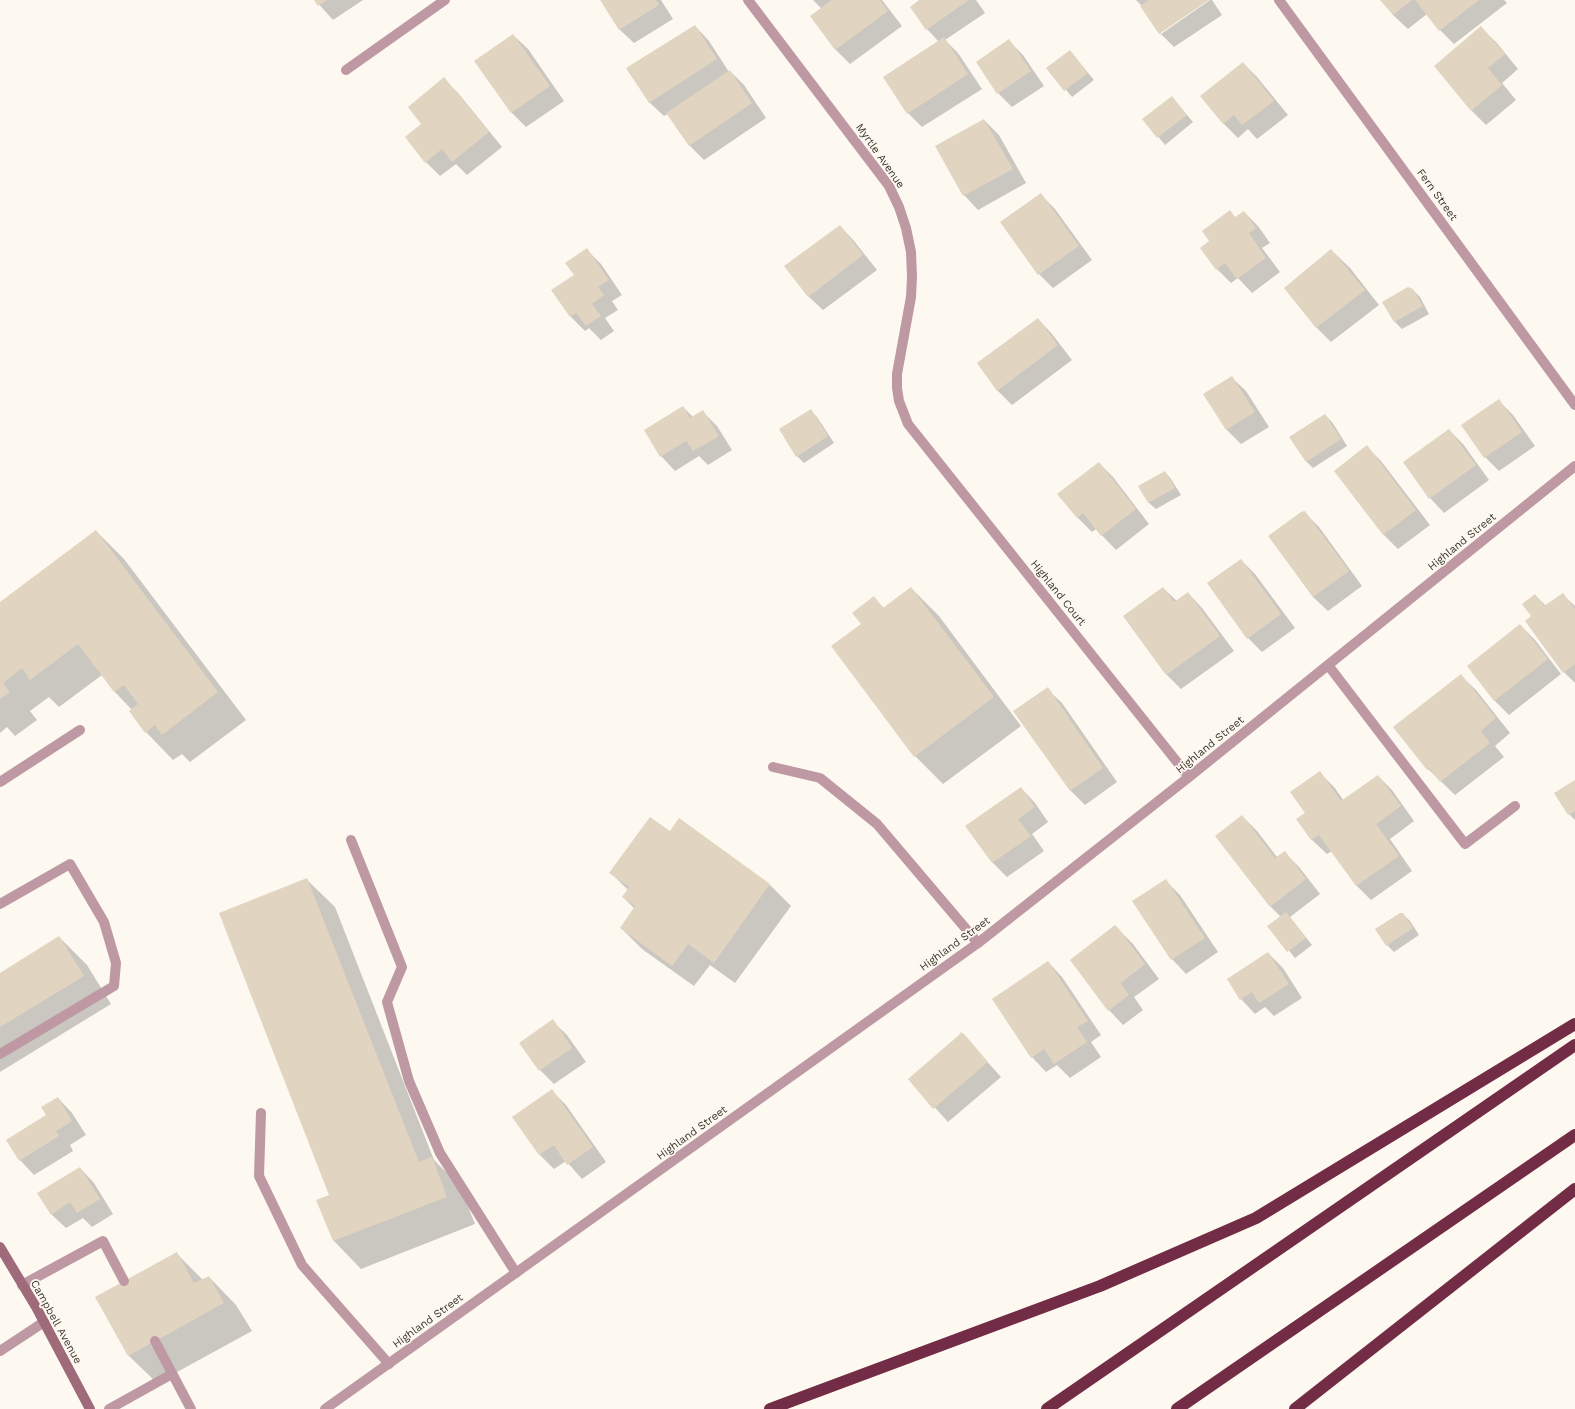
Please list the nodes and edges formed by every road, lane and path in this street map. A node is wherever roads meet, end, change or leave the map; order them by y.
1 (445, 0) edge
2 (748, 0) edge
3 (1279, 0) edge
4 (346, 70) dead end
5 (1575, 405) edge
6 (908, 424) joint
7 (1575, 466) edge
8 (1328, 665) junction
9 (80, 730) dead end
10 (773, 767) dead end
11 (1189, 777) junction
12 (0, 782) edge
13 (1515, 806) dead end
14 (351, 840) dead end
15 (0, 904) edge
16 (978, 943) junction
17 (1575, 1024) edge
18 (1575, 1045) edge
19 (0, 1054) edge
20 (261, 1113) dead end
21 (1575, 1135) edge
22 (1575, 1189) edge
23 (0, 1247) edge
24 (516, 1273) junction
25 (124, 1281) dead end
26 (22, 1285) junction
27 (44, 1322) junction
28 (155, 1341) dead end
29 (0, 1351) edge
30 (389, 1364) junction
31 (172, 1374) junction
32 (90, 1409) edge
33 (109, 1409) edge
34 (191, 1409) edge
35 (326, 1409) edge
36 (770, 1409) edge
37 (1047, 1409) edge
38 (1177, 1409) edge
39 (1295, 1409) edge

1 - 4 street
2 - 6 street, Myrtle Avenue
3 - 5 street, Fern Street
6 - 11 street, Highland Court
7 - 8 street, Highland Street
8 - 11 street, Highland Street
8 - 13 street
9 - 12 street
10 - 16 street
11 - 16 street, Highland Street
14 - 24 street
15 - 19 street
16 - 24 street, Highland Street
17 - 36 highway
18 - 37 highway
20 - 30 street
21 - 38 highway
22 - 39 highway
23 - 26 main road, Campbell Avenue
24 - 30 street, Highland Street
25 - 26 street
26 - 27 main road, Campbell Avenue
27 - 29 street
27 - 32 main road, Campbell Avenue
28 - 31 street
30 - 35 street, Highland Street
31 - 33 street
31 - 34 street

